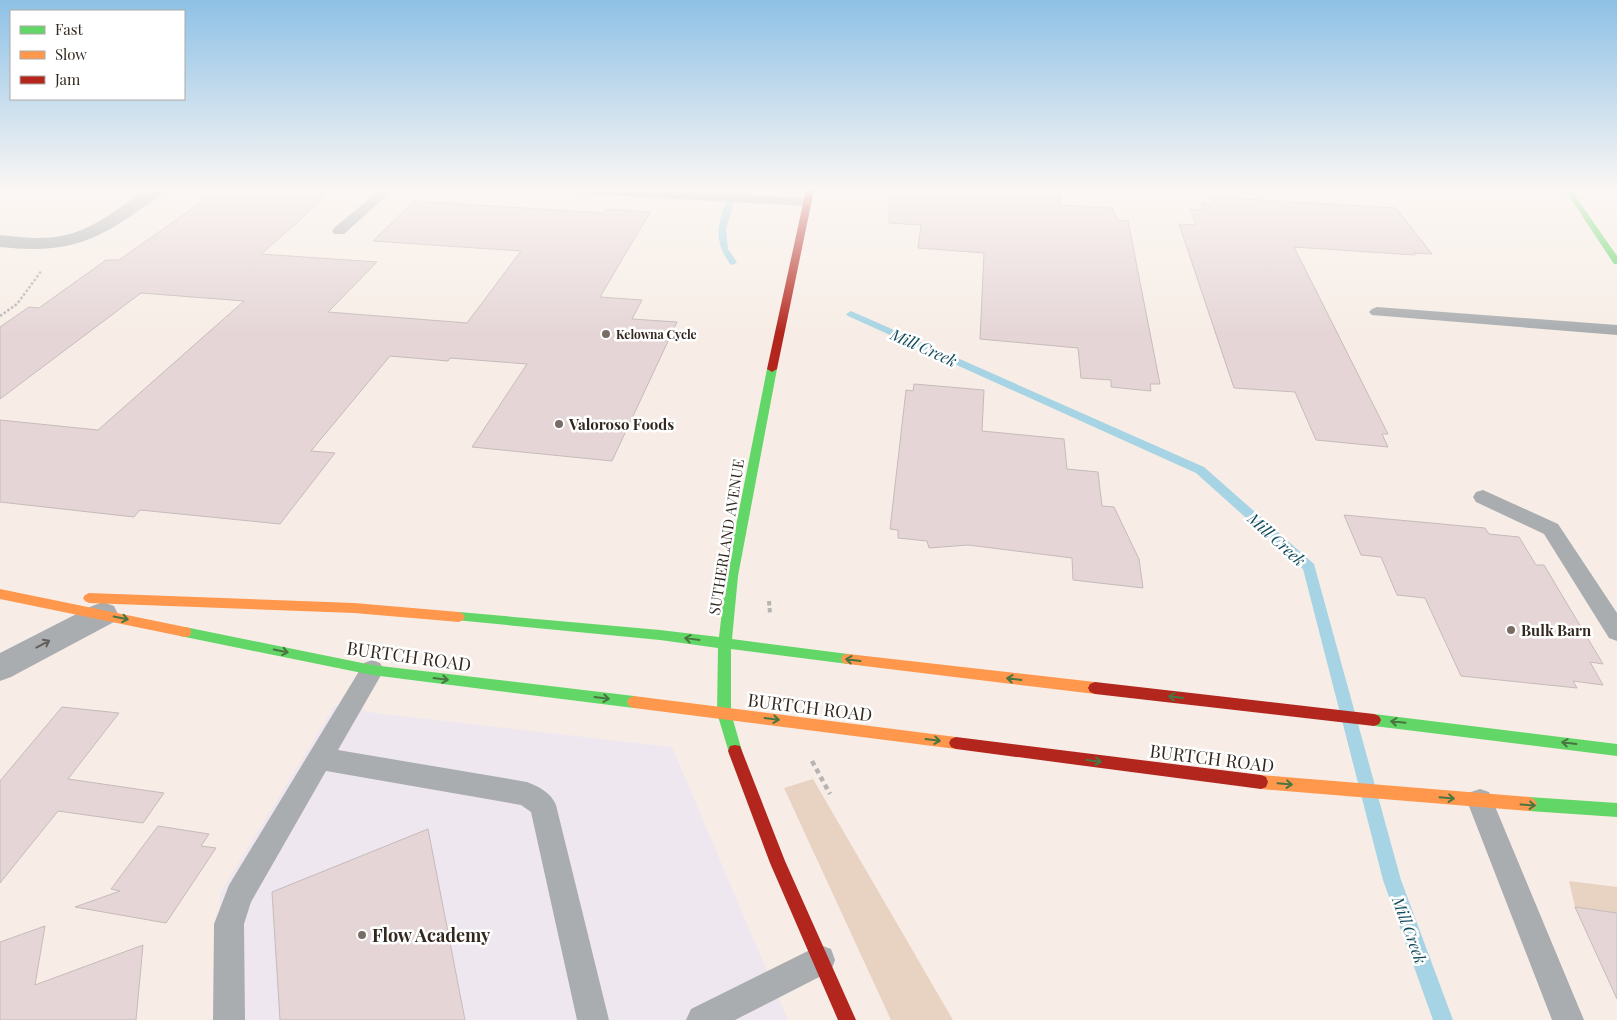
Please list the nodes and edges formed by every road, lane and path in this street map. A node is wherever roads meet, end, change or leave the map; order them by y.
1 (75, 238) edge
2 (800, 238) edge
3 (1600, 238) edge
4 (0, 241) edge
5 (63, 242) junction
6 (1617, 262) edge
7 (1377, 312) dead end
8 (0, 316) edge
9 (1617, 330) edge
10 (1483, 497) dead end
11 (2, 596) edge
12 (103, 614) junction
13 (1617, 632) edge
14 (725, 644) junction
15 (0, 668) edge
16 (372, 670) junction
17 (724, 713) junction
18 (1617, 750) edge
19 (320, 758) junction
20 (1480, 801) junction
21 (1617, 810) edge
22 (820, 960) junction
23 (230, 1020) edge
24 (593, 1020) edge
25 (702, 1020) edge
26 (847, 1020) edge
27 (1568, 1020) edge

1 - 5 street
2 - 14 main road, SUTHERLAND AVENUE
3 - 6 main road
4 - 5 street
5 - 8 path
7 - 9 lane
10 - 13 lane
11 - 12 main road, BURTCH ROAD
14 -> 11 main road, BURTCH ROAD
15 -> 12 street
12 -> 16 main road, BURTCH ROAD
14 - 17 main road, SUTHERLAND AVENUE
18 -> 14 main road, BURTCH ROAD
16 -> 17 main road, BURTCH ROAD
16 - 19 lane
17 -> 20 main road, BURTCH ROAD
17 - 22 main road, SUTHERLAND AVENUE
19 - 23 lane
19 - 24 lane
20 -> 21 main road, BURTCH ROAD
20 - 27 lane
22 - 25 lane
22 - 26 main road, SUTHERLAND AVENUE

